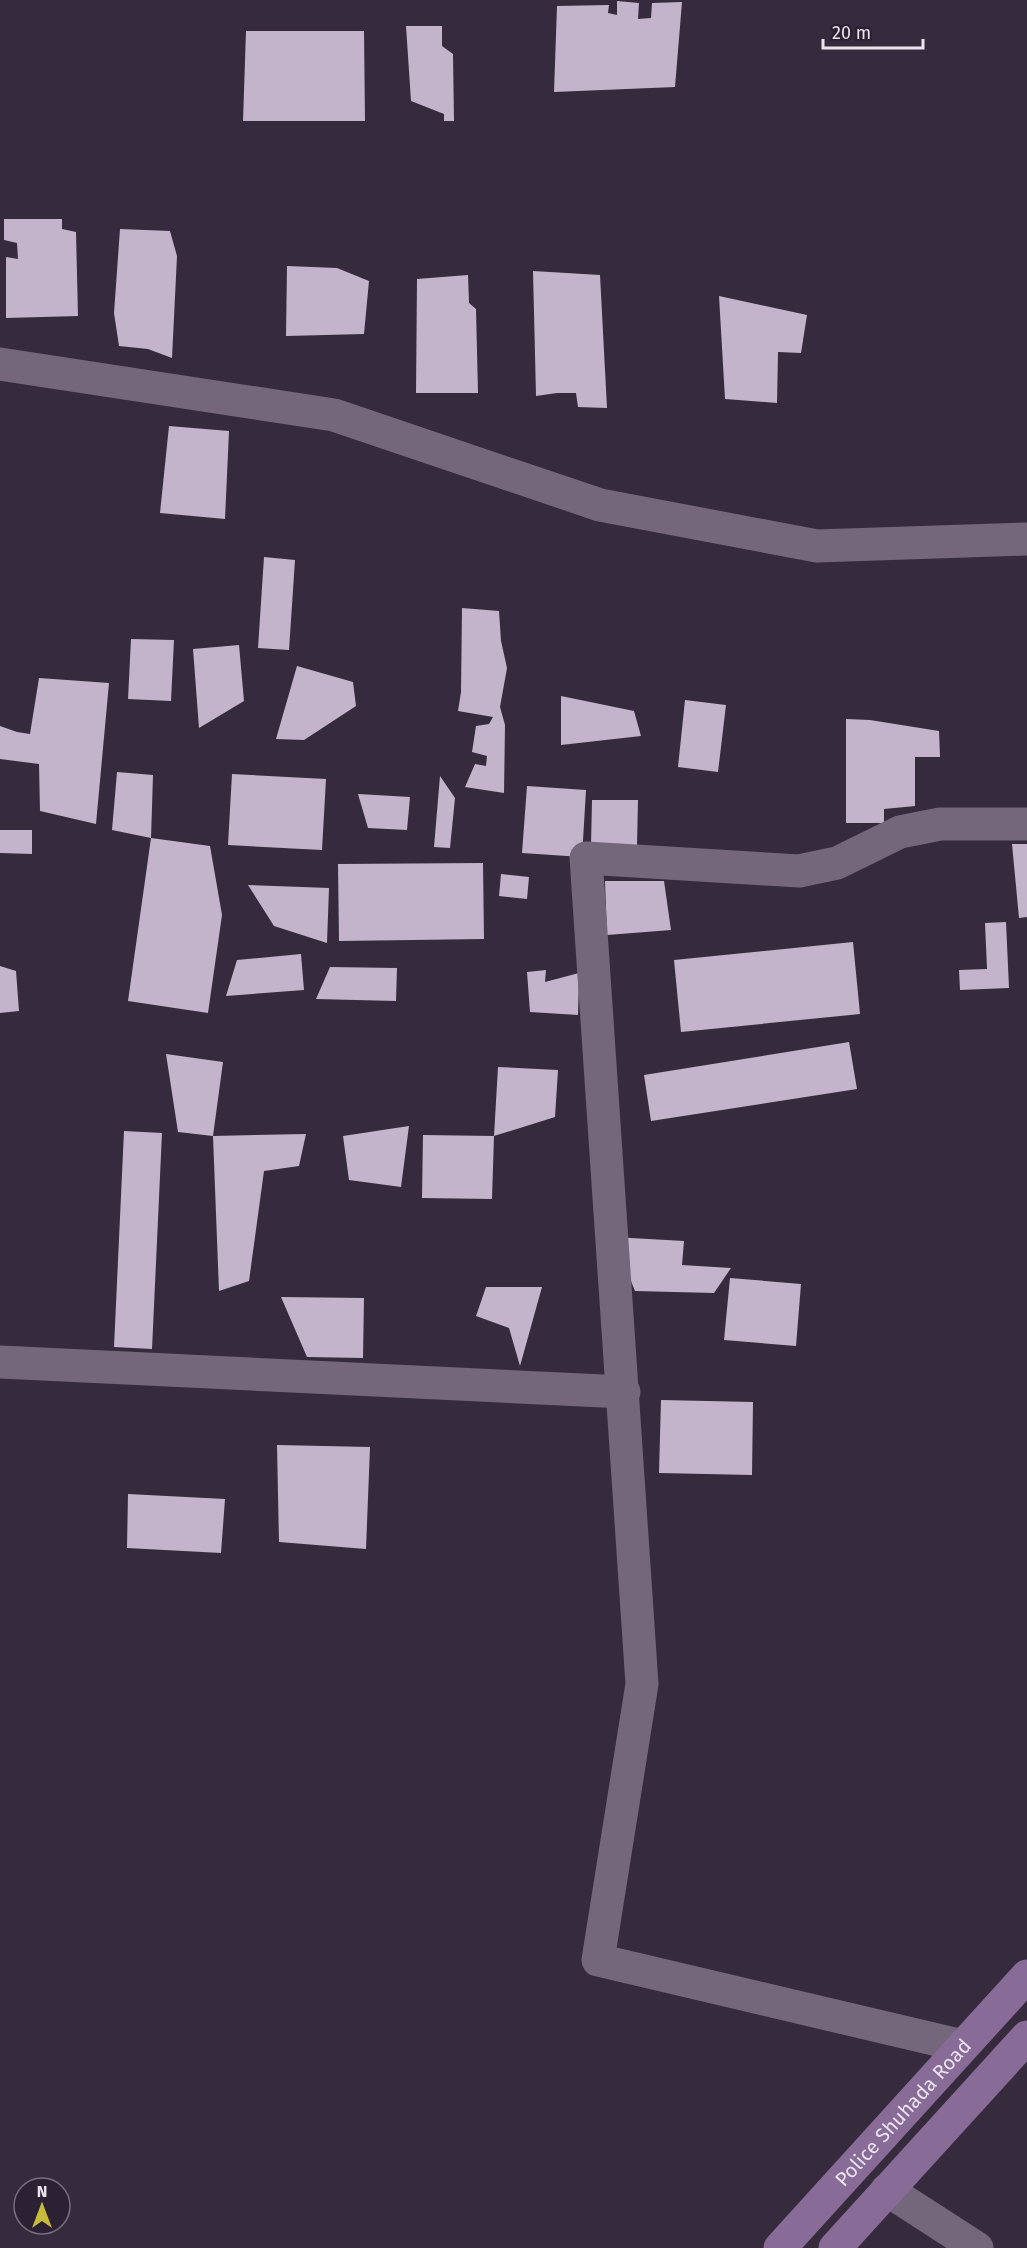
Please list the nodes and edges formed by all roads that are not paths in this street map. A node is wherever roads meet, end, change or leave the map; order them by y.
1 (0, 364) edge
2 (1027, 539) edge
3 (1027, 824) edge
4 (0, 1362) edge
5 (624, 1392) junction
6 (1027, 1976) edge
7 (1027, 2037) edge
8 (963, 2046) junction
9 (887, 2190) junction
10 (780, 2248) edge
11 (835, 2248) edge
12 (977, 2248) edge

1 - 2 street
3 - 5 street
4 - 5 street
5 - 8 street
6 - 8 main road, Police Shuhada Road
7 - 9 main road, Police Shuhada Road
8 - 10 main road, Police Shuhada Road
9 - 11 main road, Police Shuhada Road
9 - 12 street

